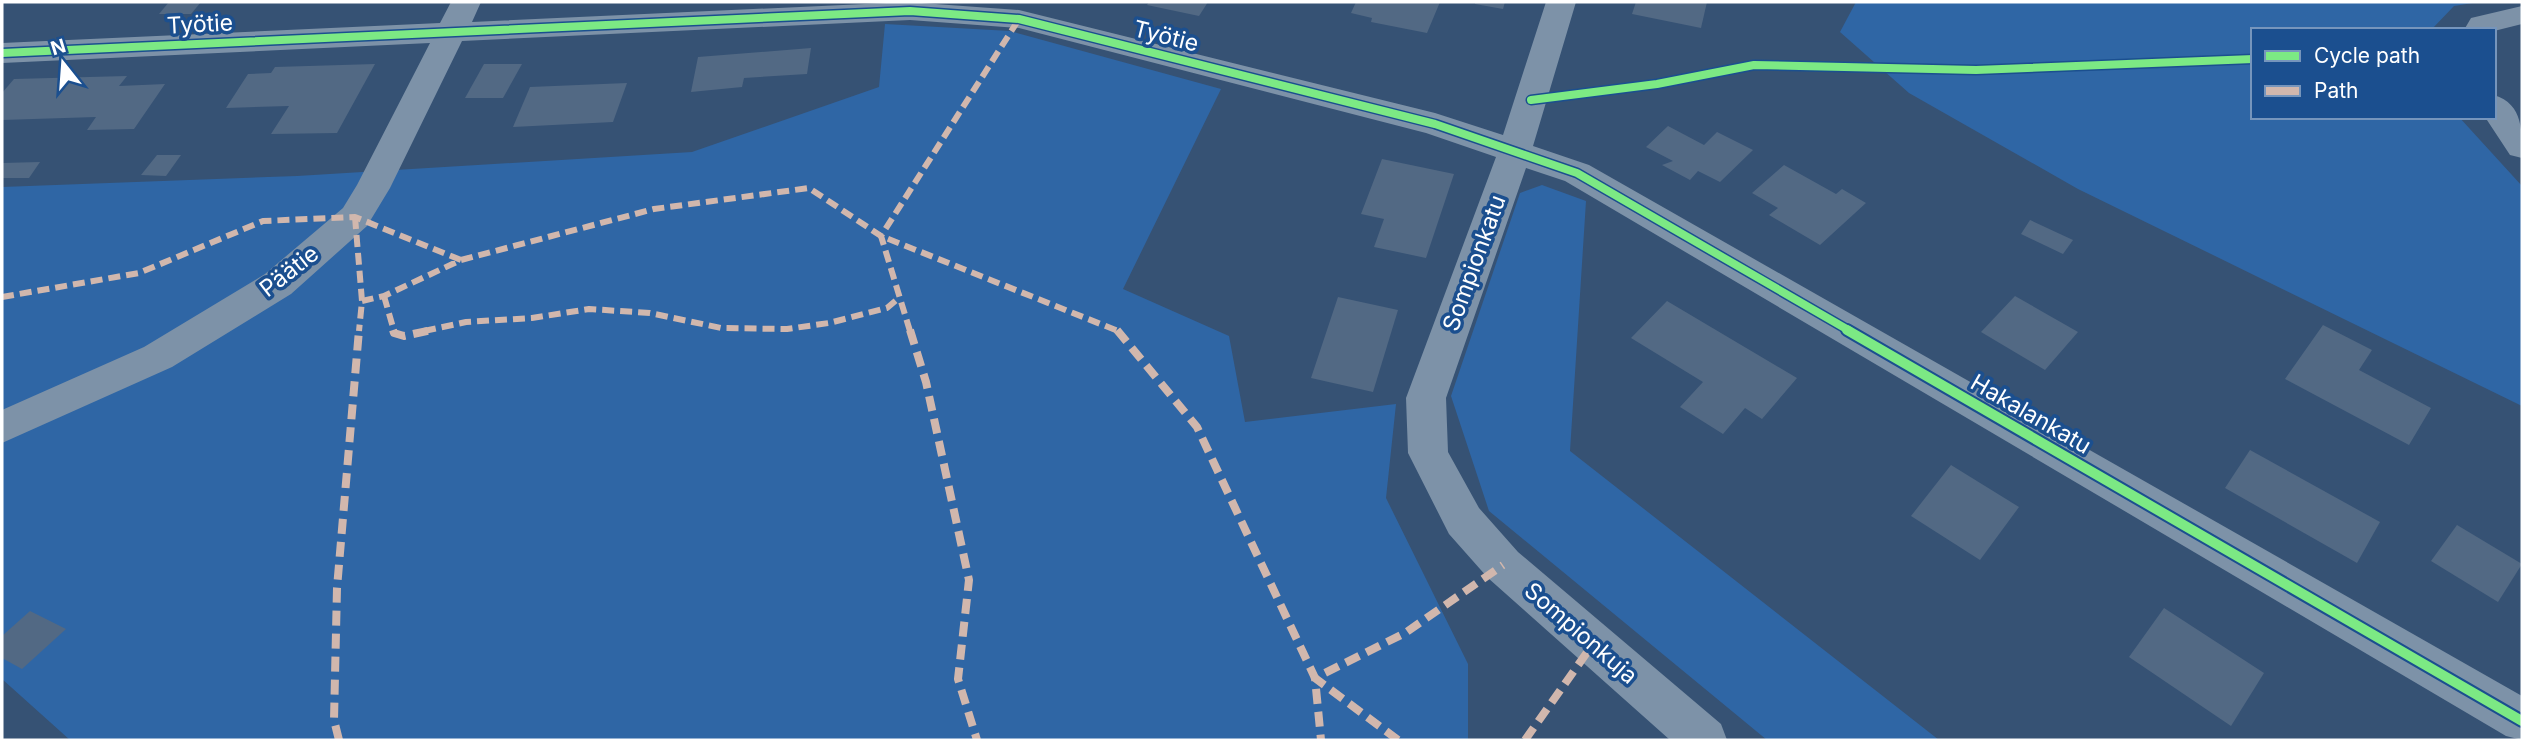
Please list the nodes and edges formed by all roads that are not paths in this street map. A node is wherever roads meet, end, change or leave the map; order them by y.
1 (1561, 2) edge
2 (2522, 15) edge
3 (459, 16) edge
4 (2480, 28) edge
5 (2, 53) edge
6 (2496, 109) edge
7 (2522, 147) edge
8 (1515, 150) junction
9 (2, 427) edge
10 (1464, 521) joint
11 (2522, 722) edge
12 (1704, 740) edge

1 - 8 street, Sompionkatu
2 - 4 street
3 - 5 street, Työtie
3 - 8 street, Työtie
3 - 9 street, Päätie
6 - 7 street
8 - 10 street, Sompionkatu
8 - 11 street, Hakalankatu
10 - 12 street, Sompionkuja

